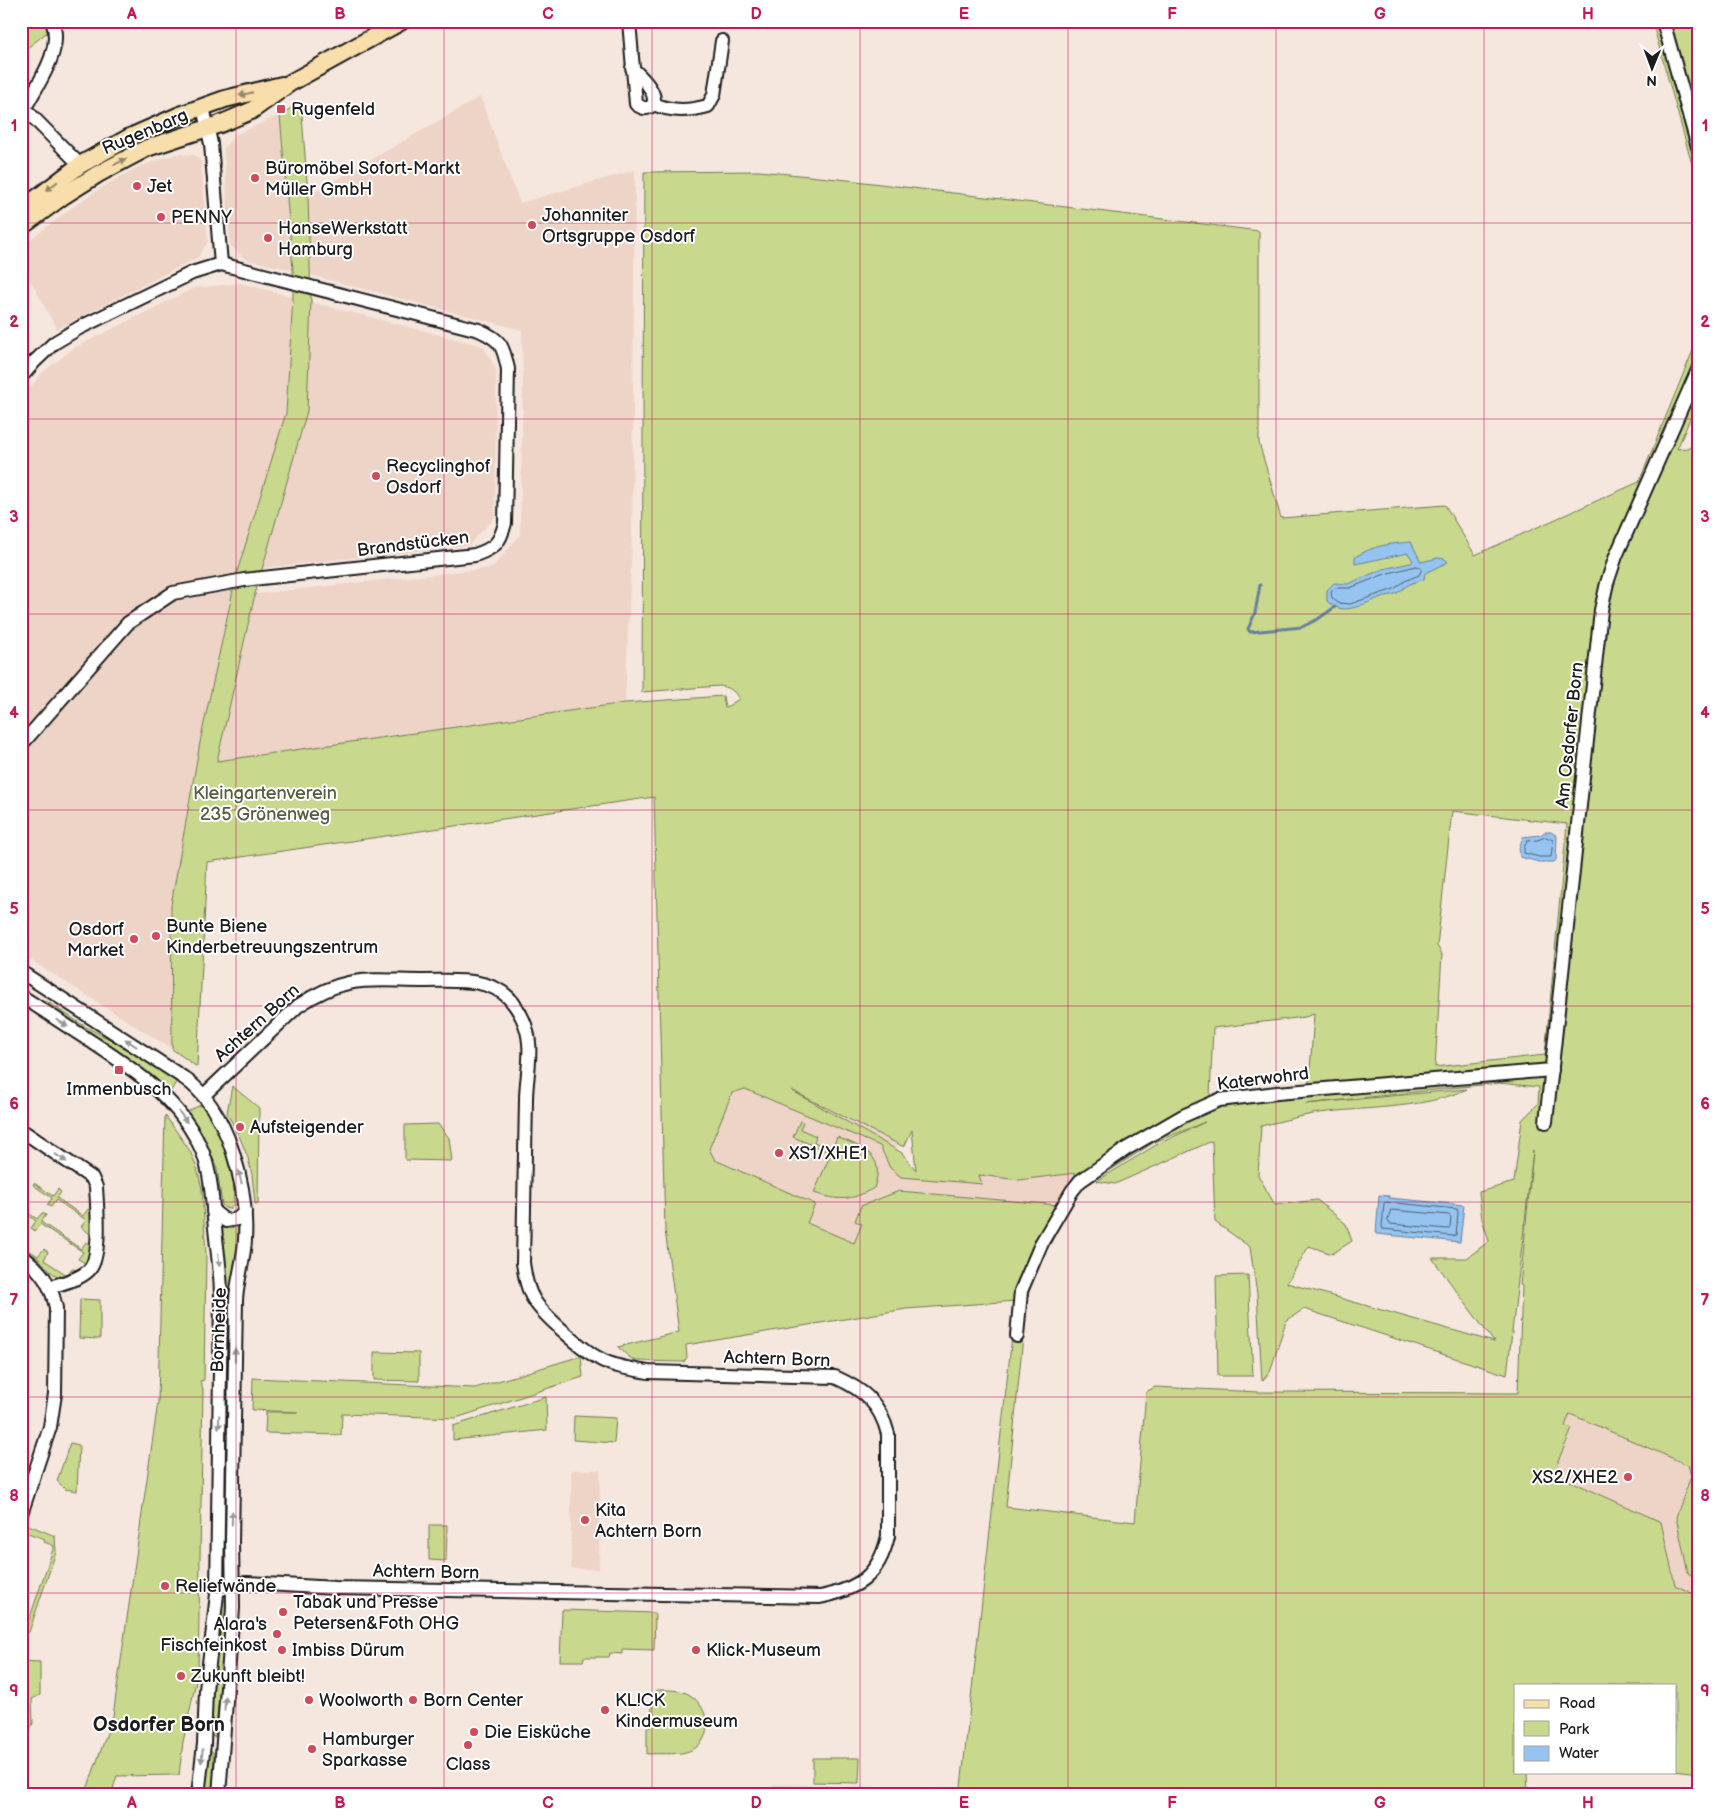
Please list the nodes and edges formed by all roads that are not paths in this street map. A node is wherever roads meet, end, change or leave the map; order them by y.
1 (52, 21) edge
2 (402, 21) edge
3 (630, 21) edge
4 (1664, 21) edge
5 (722, 41) dead end
6 (632, 68) junction
7 (290, 83) junction
8 (654, 104) junction
9 (23, 107) edge
10 (203, 107) junction
11 (208, 128) junction
12 (1698, 147) edge
13 (80, 165) junction
14 (21, 210) edge
15 (21, 227) edge
16 (221, 264) junction
17 (1698, 370) edge
18 (21, 377) edge
19 (21, 745) edge
20 (23, 977) edge
21 (21, 996) edge
22 (1552, 1070) junction
23 (204, 1095) junction
24 (1546, 1122) dead end
25 (21, 1130) edge
26 (213, 1211) junction
27 (245, 1212) junction
28 (21, 1256) edge
29 (50, 1287) junction
30 (1017, 1336) dead end
31 (21, 1514) edge
32 (217, 1514) junction
33 (233, 1584) junction
34 (217, 1591) junction
35 (198, 1795) edge
36 (219, 1795) edge

1 - 9 street
2 - 7 main road, Rugenbarg
3 - 6 street
4 - 12 street
5 - 8 street
6 - 8 street
6 - 8 street
7 -> 10 main road, Rugenbarg
7 - 11 main road, Rugenbarg
9 - 13 street
10 - 11 street
10 - 13 main road, Rugenbarg
15 -> 11 main road, Rugenbarg
11 - 16 street
13 -> 14 main road, Rugenbarg
16 - 18 street
16 - 19 street, Brandstücken
17 - 22 street, Am Osdorfer Born
23 -> 20 street, Bornheide
21 -> 26 street, Bornheide
22 - 24 street, Am Osdorfer Born
22 - 30 street, Katerwohrd
27 -> 23 street, Bornheide
23 - 33 street, Achtern Born
25 -> 29 street
26 - 27 street
26 -> 32 street, Bornheide
33 -> 27 street, Bornheide
28 - 29 street
29 - 31 street
32 - 33 street
32 - 34 street, Bornheide
33 - 34 street
36 -> 33 street, Bornheide
34 -> 35 street, Bornheide

